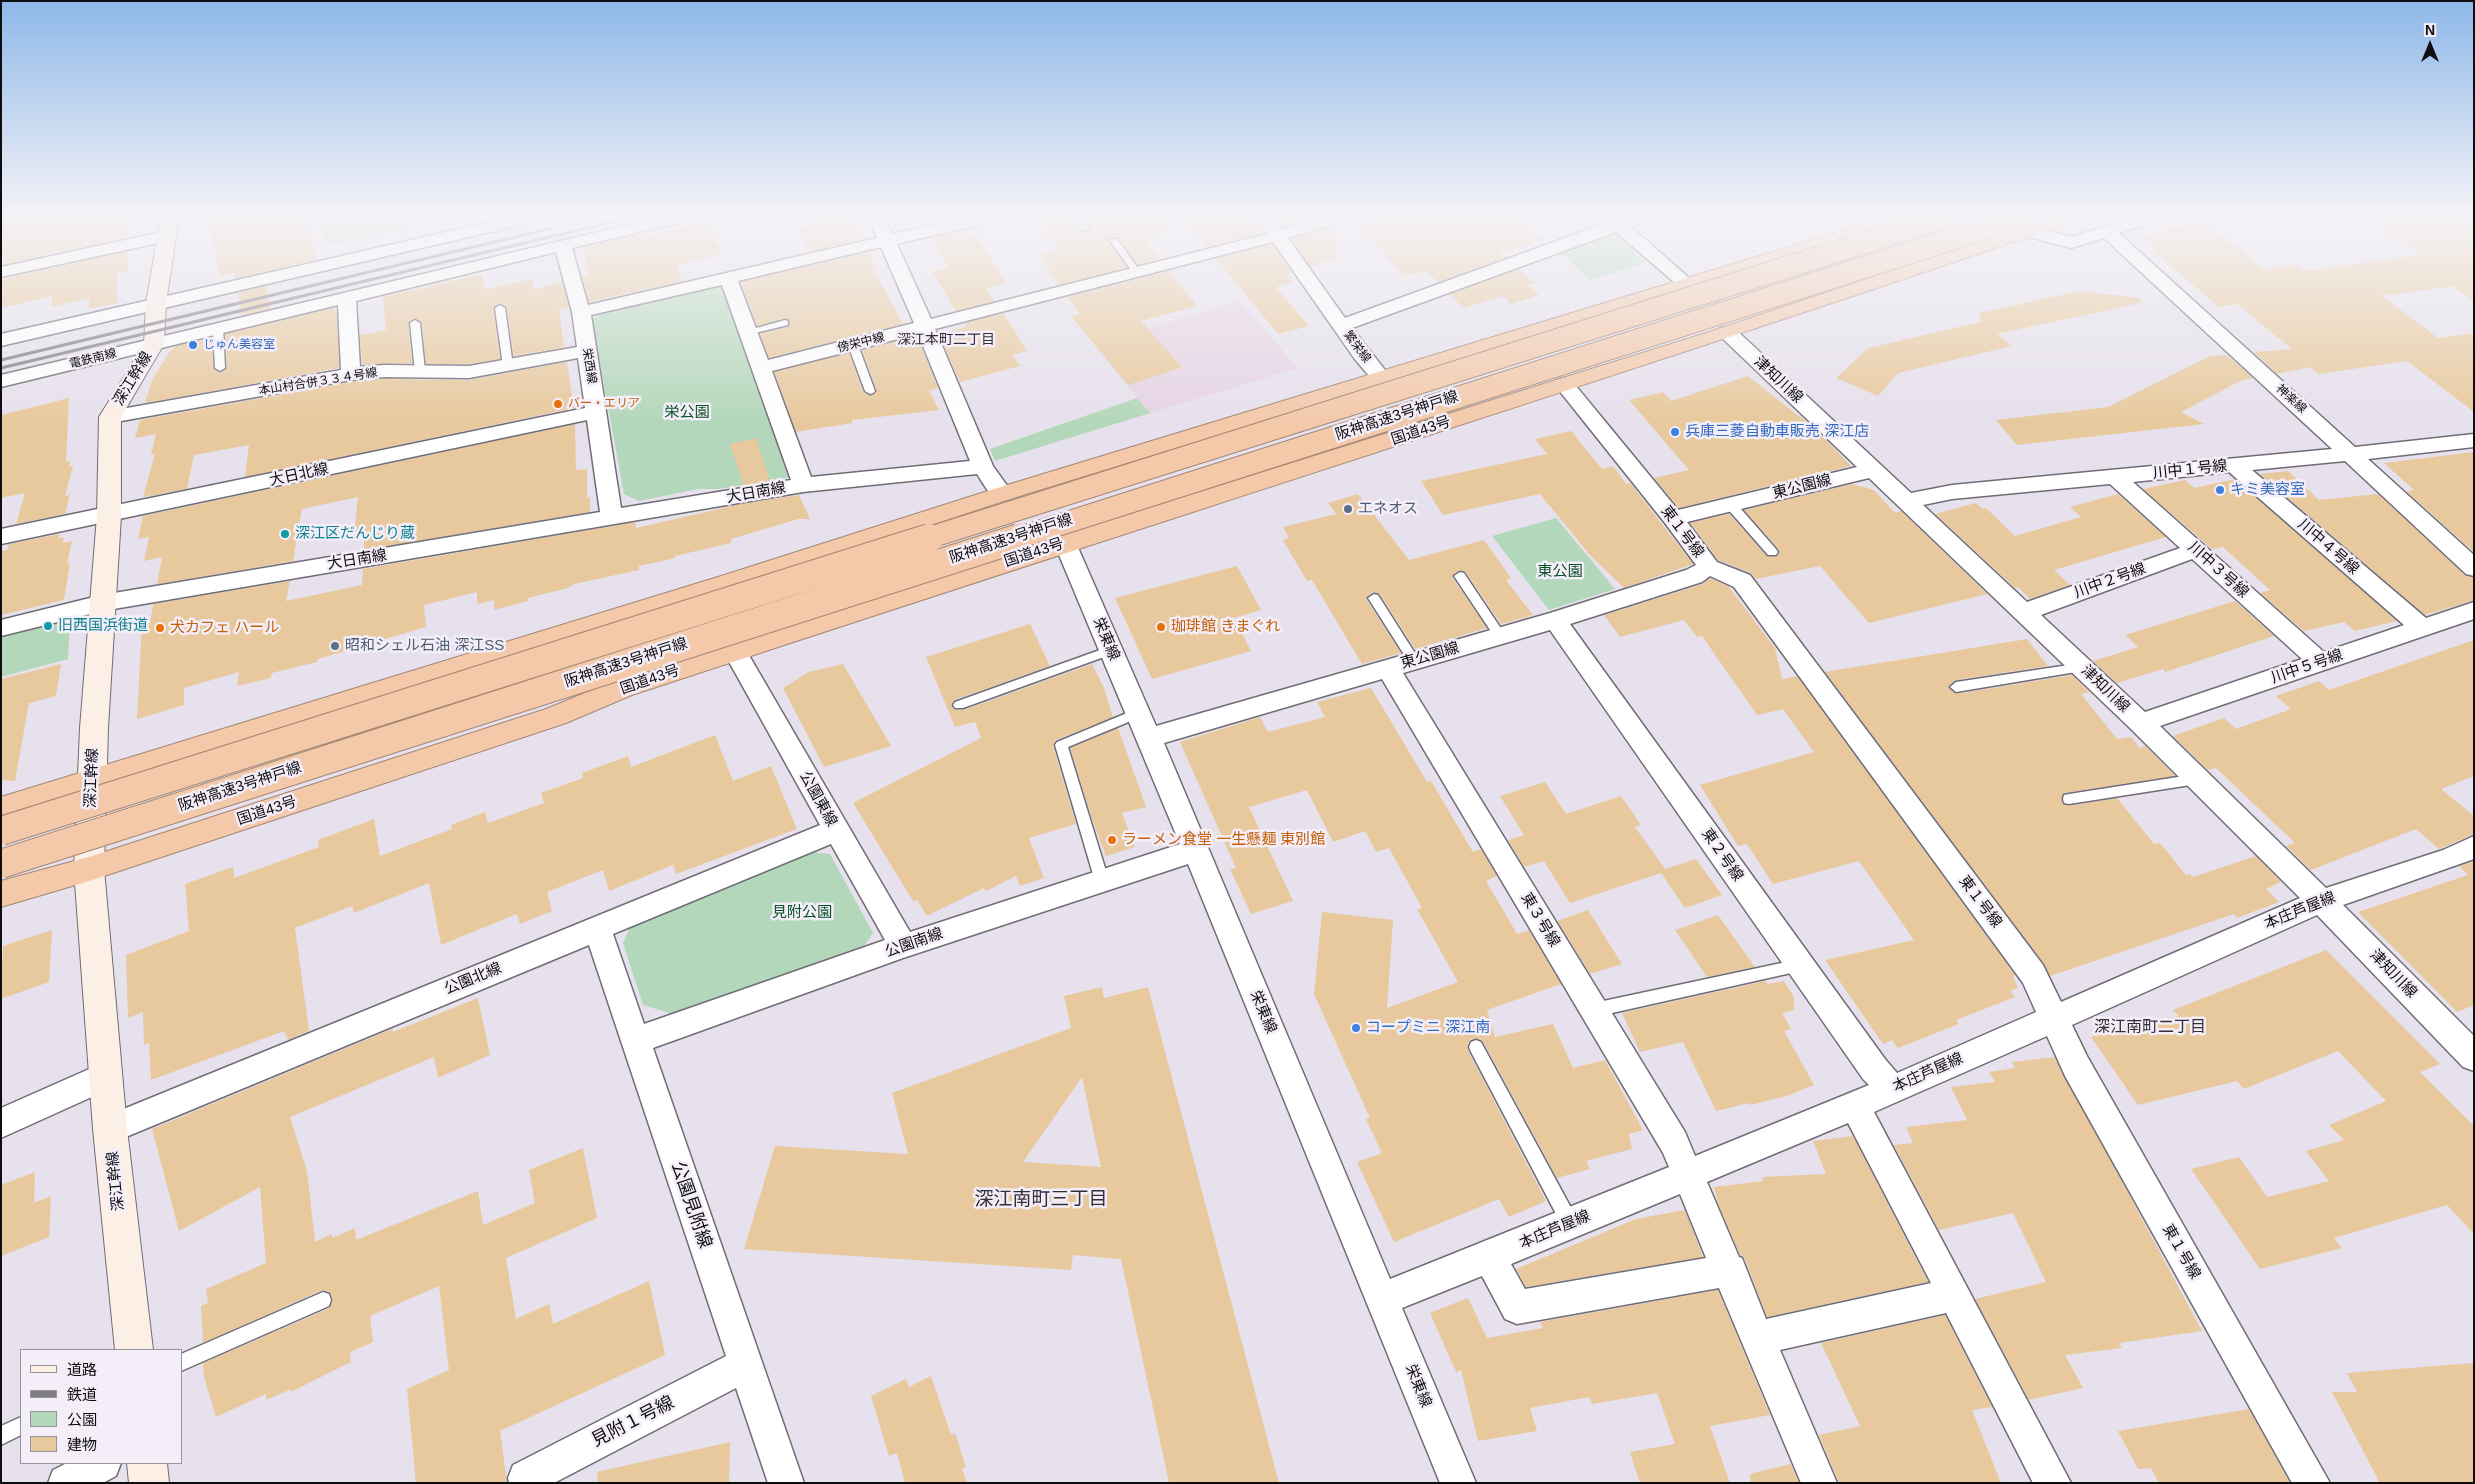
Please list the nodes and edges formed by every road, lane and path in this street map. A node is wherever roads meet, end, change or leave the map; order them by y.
1 (159, 286) edge
2 (233, 286) edge
3 (389, 286) edge
4 (574, 286) edge
5 (689, 286) edge
6 (731, 286) edge
7 (906, 286) edge
8 (1082, 286) edge
9 (1313, 286) edge
10 (1444, 286) edge
11 (1684, 286) edge
12 (1727, 286) edge
13 (1828, 286) edge
14 (1853, 286) edge
15 (2167, 286) edge
16 (347, 296) junction
17 (156, 304) junction
18 (500, 308) dead end
19 (581, 312) junction
20 (415, 323) dead end
21 (785, 323) dead end
22 (1341, 326) junction
23 (925, 327) junction
24 (218, 328) junction
25 (747, 332) junction
26 (1727, 332) junction
27 (1, 340) edge
28 (154, 344) junction
29 (853, 345) junction
30 (586, 350) junction
31 (508, 366) junction
32 (220, 368) dead end
33 (760, 368) junction
34 (420, 371) junction
35 (352, 374) junction
36 (1382, 379) junction
37 (1, 381) edge
38 (1564, 384) junction
39 (870, 391) dead end
40 (596, 412) junction
41 (110, 417) junction
42 (2474, 440) edge
43 (2352, 454) junction
44 (2234, 466) junction
45 (983, 468) junction
46 (1873, 470) junction
47 (2116, 478) junction
48 (803, 485) junction
49 (1002, 494) junction
50 (1907, 501) junction
51 (1730, 504) junction
52 (109, 516) junction
53 (612, 518) junction
54 (1673, 518) junction
55 (1, 536) edge
56 (1065, 543) junction
57 (2196, 550) junction
58 (1772, 552) dead end
59 (1709, 567) junction
60 (2474, 568) edge
61 (1460, 576) dead end
62 (1374, 598) dead end
63 (102, 603) junction
64 (2474, 610) edge
65 (2024, 612) junction
66 (1555, 620) junction
67 (1, 628) edge
68 (2423, 628) junction
69 (1500, 636) junction
70 (1111, 650) junction
71 (735, 651) junction
72 (1414, 661) junction
73 (2320, 662) junction
74 (2082, 667) junction
75 (1388, 669) junction
76 (1956, 687) dead end
77 (959, 705) dead end
78 (2141, 723) junction
79 (1144, 726) junction
80 (2197, 778) junction
81 (93, 779) junction
82 (2069, 799) dead end
83 (1, 808) edge
84 (836, 830) junction
85 (1, 831) edge
86 (2474, 847) edge
87 (1196, 850) junction
88 (1, 864) edge
89 (89, 869) junction
90 (1102, 881) junction
91 (1, 894) edge
92 (2321, 901) junction
93 (597, 928) junction
94 (903, 946) junction
95 (1800, 965) junction
96 (1594, 1010) junction
97 (2054, 1018) junction
98 (636, 1042) junction
99 (1476, 1047) dead end
100 (2474, 1057) edge
101 (105, 1076) junction
102 (1892, 1090) junction
103 (1854, 1104) junction
104 (1, 1123) edge
105 (110, 1129) junction
106 (1688, 1174) junction
107 (1570, 1223) junction
108 (1489, 1257) junction
109 (1730, 1270) junction
110 (1954, 1295) junction
111 (1382, 1299) junction
112 (323, 1300) dead end
113 (1759, 1338) junction
114 (134, 1349) edge
115 (182, 1363) edge
116 (745, 1365) junction
117 (20, 1426) edge
118 (1, 1436) edge
119 (101, 1464) edge
120 (147, 1464) edge
121 (66, 1483) edge
122 (149, 1483) edge
123 (527, 1483) edge
124 (786, 1483) edge
125 (1458, 1483) edge
126 (1819, 1483) edge
127 (2053, 1483) edge
128 (2312, 1483) edge

1 - 17 street, 深江幹線
2 - 17 street
3 - 16 street, 電鉄南線
4 - 19 street, 栄西線
5 - 19 street
6 - 25 street, 大日南線
7 - 23 street
8 - 23 street, 傍栄中線
9 - 22 street, 繁栄線
10 - 22 street
11 - 36 highway
12 - 85 highway, 阪神高速3号神戸線, bridge
13 - 88 highway, 阪神高速3号神戸線, bridge
14 - 26 highway, 国道43号
15 - 43 street, 神楽線
16 - 24 street, 電鉄南線
16 - 35 street
17 - 27 street
17 - 28 street, 深江幹線
18 - 31 lane
19 - 30 street, 栄西線
20 - 34 lane
21 - 25 lane
22 - 36 street, 繁栄線
23 - 29 street, 傍栄中線
23 - 45 street
24 - 28 street, 電鉄南線
24 - 32 lane
25 - 33 street, 大日南線
26 - 38 highway, 国道43号
26 - 46 street, 津知川線
28 - 37 street, 電鉄南線
28 - 41 street, 深江幹線
29 - 33 street, 傍栄中線
29 - 39 lane
30 - 31 street, 本山村合併３３４号線
30 - 40 street, 栄西線
31 - 34 street, 本山村合併３３４号線
33 - 48 street, 大日南線
34 - 35 street, 本山村合併３３４号線
35 - 41 street, 本山村合併３３４号線
36 - 49 highway
38 - 54 street, 東１号線
38 - 56 highway, 国道43号
40 - 52 street, 大日北線
40 - 53 street, 栄西線
41 - 52 street, 深江幹線
42 - 43 street, 川中１号線
43 - 44 street, 川中１号線
43 - 60 street, 神楽線
44 - 47 street, 川中１号線
44 - 68 street, 川中４号線
45 - 48 street, 大日南線
45 - 49 street
46 - 50 street, 津知川線
46 - 51 street, 東公園線
47 - 50 street, 川中１号線
47 - 57 street, 川中３号線
48 - 53 street, 大日南線
49 - 81 highway
50 - 65 street, 津知川線
51 - 54 street, 東公園線
51 - 58 lane
52 - 55 street, 大日北線
52 - 63 street, 深江幹線
53 - 63 street, 大日南線
54 - 59 street, 東１号線
56 - 70 street, 栄東線
56 - 71 highway, 国道43号
57 - 65 street, 川中２号線
57 - 73 street, 川中３号線
59 - 66 street, 東公園線
59 - 97 street, 東１号線
61 - 69 lane
62 - 72 lane
63 - 67 street, 大日南線
63 - 81 street, 深江幹線
64 - 68 street, 川中５号線
65 - 74 street, 津知川線
66 - 69 street, 東公園線
66 - 95 street, 東２号線
68 - 73 street, 川中５号線
69 - 72 street, 東公園線
70 - 77 lane
70 - 79 street, 栄東線
71 - 84 street, 公園東線
71 - 89 highway, 国道43号
72 - 75 street, 東公園線
73 - 78 street, 川中５号線
74 - 76 lane
74 - 78 street, 津知川線
75 - 79 street, 東公園線
75 - 96 street, 東３号線
78 - 80 street, 津知川線
79 - 87 street, 栄東線
79 - 90 lane
80 - 82 lane
80 - 92 street, 津知川線
81 - 83 highway
81 - 89 street, 深江幹線
84 - 93 street, 公園北線
84 - 94 street, 公園東線
86 - 92 street, 本庄芦屋線
87 - 90 street, 公園南線
87 - 111 street, 栄東線
89 - 91 highway, 国道43号
89 - 101 street, 深江幹線
90 - 94 street, 公園南線
92 - 97 street, 本庄芦屋線
92 - 100 street, 津知川線
93 - 98 street, 公園見附線
93 - 105 street, 公園北線
94 - 98 street, 公園南線
95 - 96 lane
95 - 102 street, 東２号線
96 - 106 street, 東３号線
97 - 102 street, 本庄芦屋線
97 - 128 street, 東１号線
98 - 116 street, 公園見附線
99 - 107 lane
101 - 104 street
101 - 105 street, 深江幹線
102 - 103 street, 本庄芦屋線
103 - 106 street, 本庄芦屋線
103 - 110 street
105 - 114 street, 深江幹線
106 - 107 street, 本庄芦屋線
106 - 109 street, 東３号線
107 - 108 street, 本庄芦屋線
108 - 109 street
108 - 111 street, 本庄芦屋線
109 - 113 street, 東３号線
110 - 113 street
110 - 127 street
111 - 125 street, 栄東線
112 - 115 lane
113 - 126 street, 東３号線
116 - 123 street, 見附１号線
116 - 124 street, 公園見附線
117 - 118 lane
119 - 121 street
120 - 122 street

